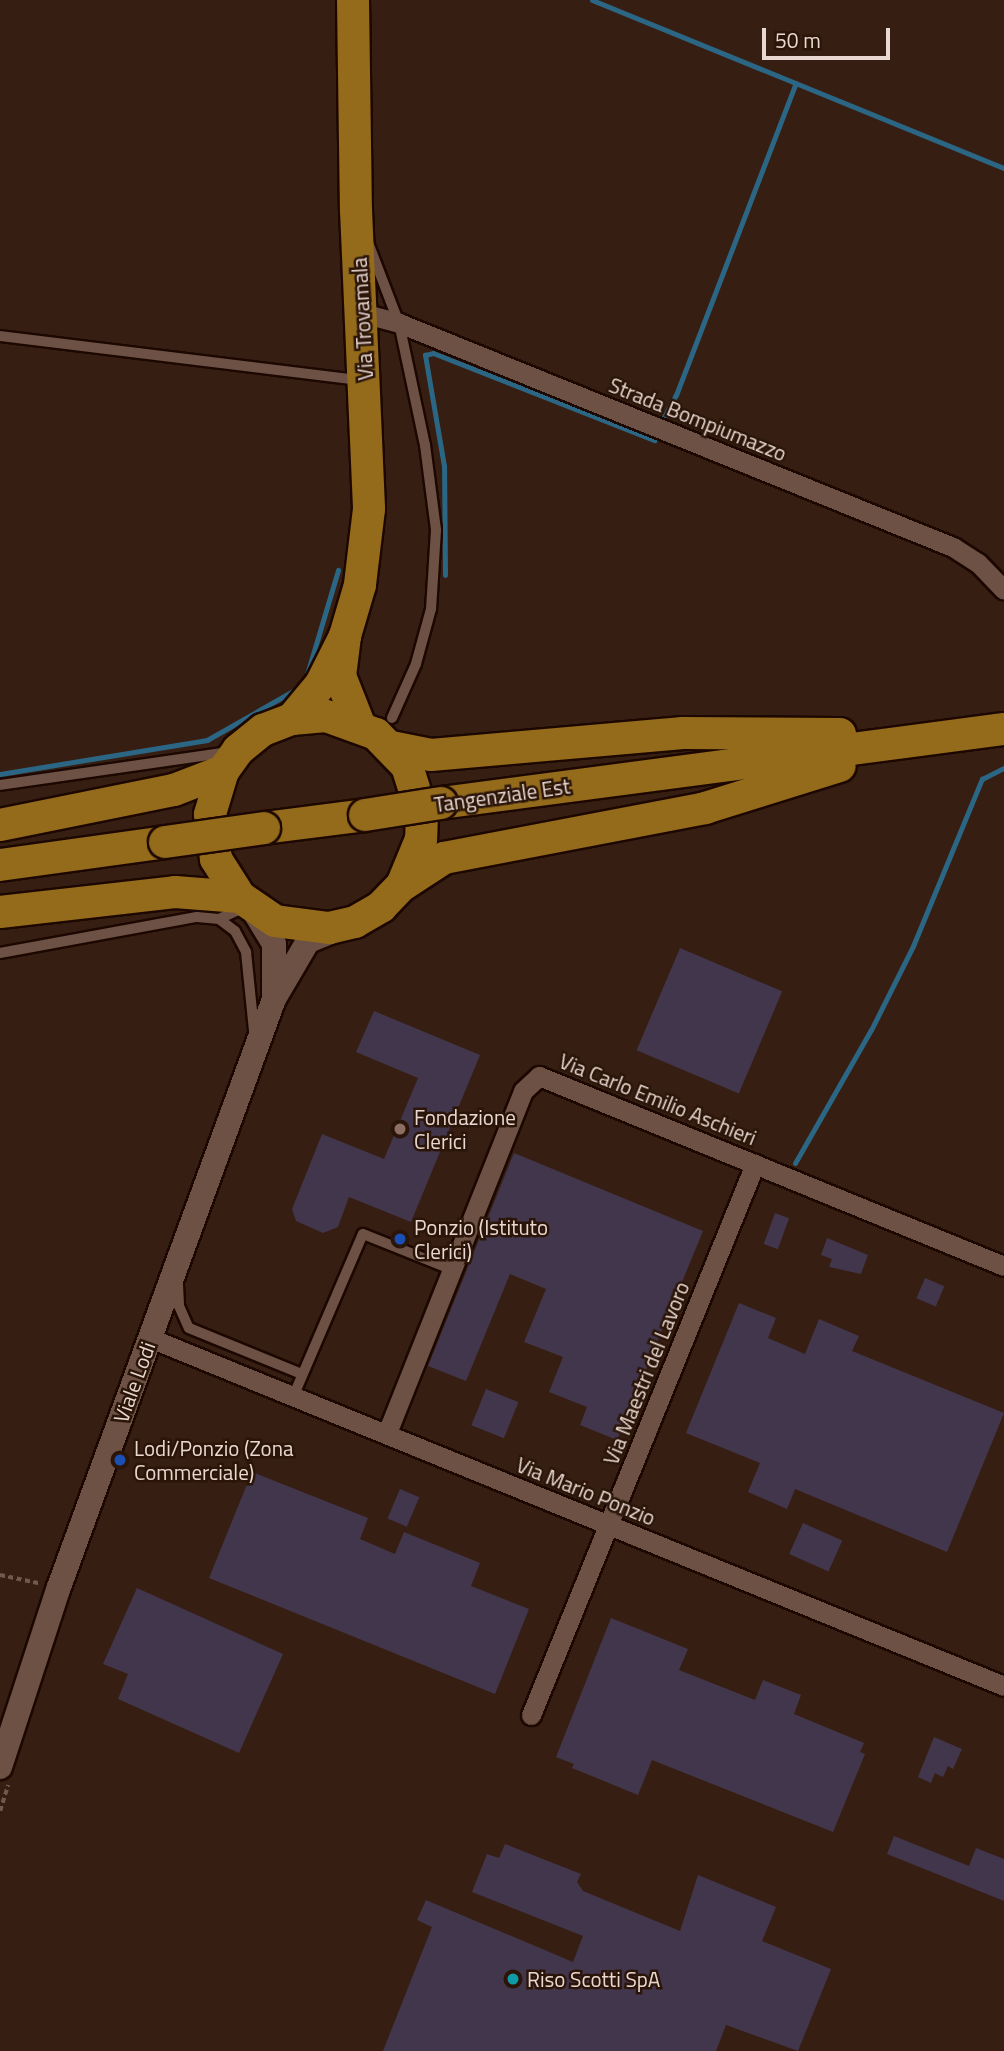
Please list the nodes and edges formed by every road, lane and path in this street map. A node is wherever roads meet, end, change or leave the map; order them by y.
1 (353, 0) edge
2 (356, 210) junction
3 (362, 313) junction
4 (400, 323) junction
5 (0, 336) edge
6 (365, 381) junction
7 (1004, 590) edge
8 (345, 636) junction
9 (292, 719) junction
10 (359, 724) junction
11 (1004, 729) edge
12 (391, 732) junction
13 (897, 743) junction
14 (231, 760) junction
15 (0, 785) edge
16 (0, 825) edge
17 (0, 865) edge
18 (402, 885) junction
19 (240, 907) junction
20 (0, 912) edge
21 (355, 922) junction
22 (0, 953) edge
23 (274, 999) junction
24 (255, 1051) junction
25 (755, 1164) junction
26 (176, 1266) junction
27 (1004, 1266) edge
28 (454, 1270) junction
29 (150, 1338) junction
30 (302, 1374) junction
31 (293, 1397) junction
32 (387, 1433) junction
33 (609, 1526) junction
34 (0, 1575) edge
35 (59, 1587) junction
36 (1004, 1686) edge
37 (531, 1715) dead end
38 (0, 1767) edge

1 - 2 main road, Via Trovamala
2 - 3 main road, Via Trovamala
2 - 4 lane
3 - 4 street, Strada Bompiumazzo
3 - 6 main road, Via Trovamala
4 - 7 street, Strada Bompiumazzo
4 - 12 lane
5 - 6 lane
6 - 8 main road, Via Trovamala
8 - 9 main road, Via Trovamala
8 - 10 main road, Via Trovamala
9 - 10 main road
9 - 14 main road
10 - 12 main road
11 - 13 main road, Tangenziale Est
12 - 13 main road
12 - 18 main road
13 - 17 main road, Tangenziale Est, bridge
13 - 18 main road
14 - 15 lane
14 - 16 main road
14 - 19 main road
18 - 21 main road
19 - 20 main road
19 - 21 main road
19 - 22 lane
19 - 23 street, Viale Lodi
19 - 24 lane
21 - 23 street, Viale Lodi
23 - 24 street, Viale Lodi
24 - 26 street, Viale Lodi
25 - 27 street, Via Carlo Emilio Aschieri
25 - 28 street, Via Carlo Emilio Aschieri
25 - 33 street, Via Maestri del Lavoro
26 - 29 street, Viale Lodi
26 - 30 lane
28 - 30 lane
28 - 32 street, Via Carlo Emilio Aschieri
29 - 31 street, Via Mario Ponzio
29 - 35 street, Viale Lodi
30 - 31 lane
31 - 32 street, Via Mario Ponzio
32 - 33 street, Via Mario Ponzio
33 - 36 street, Via Mario Ponzio
33 - 37 street, Via Maestri del Lavoro
34 - 35 path
35 - 38 street, Viale Lodi

